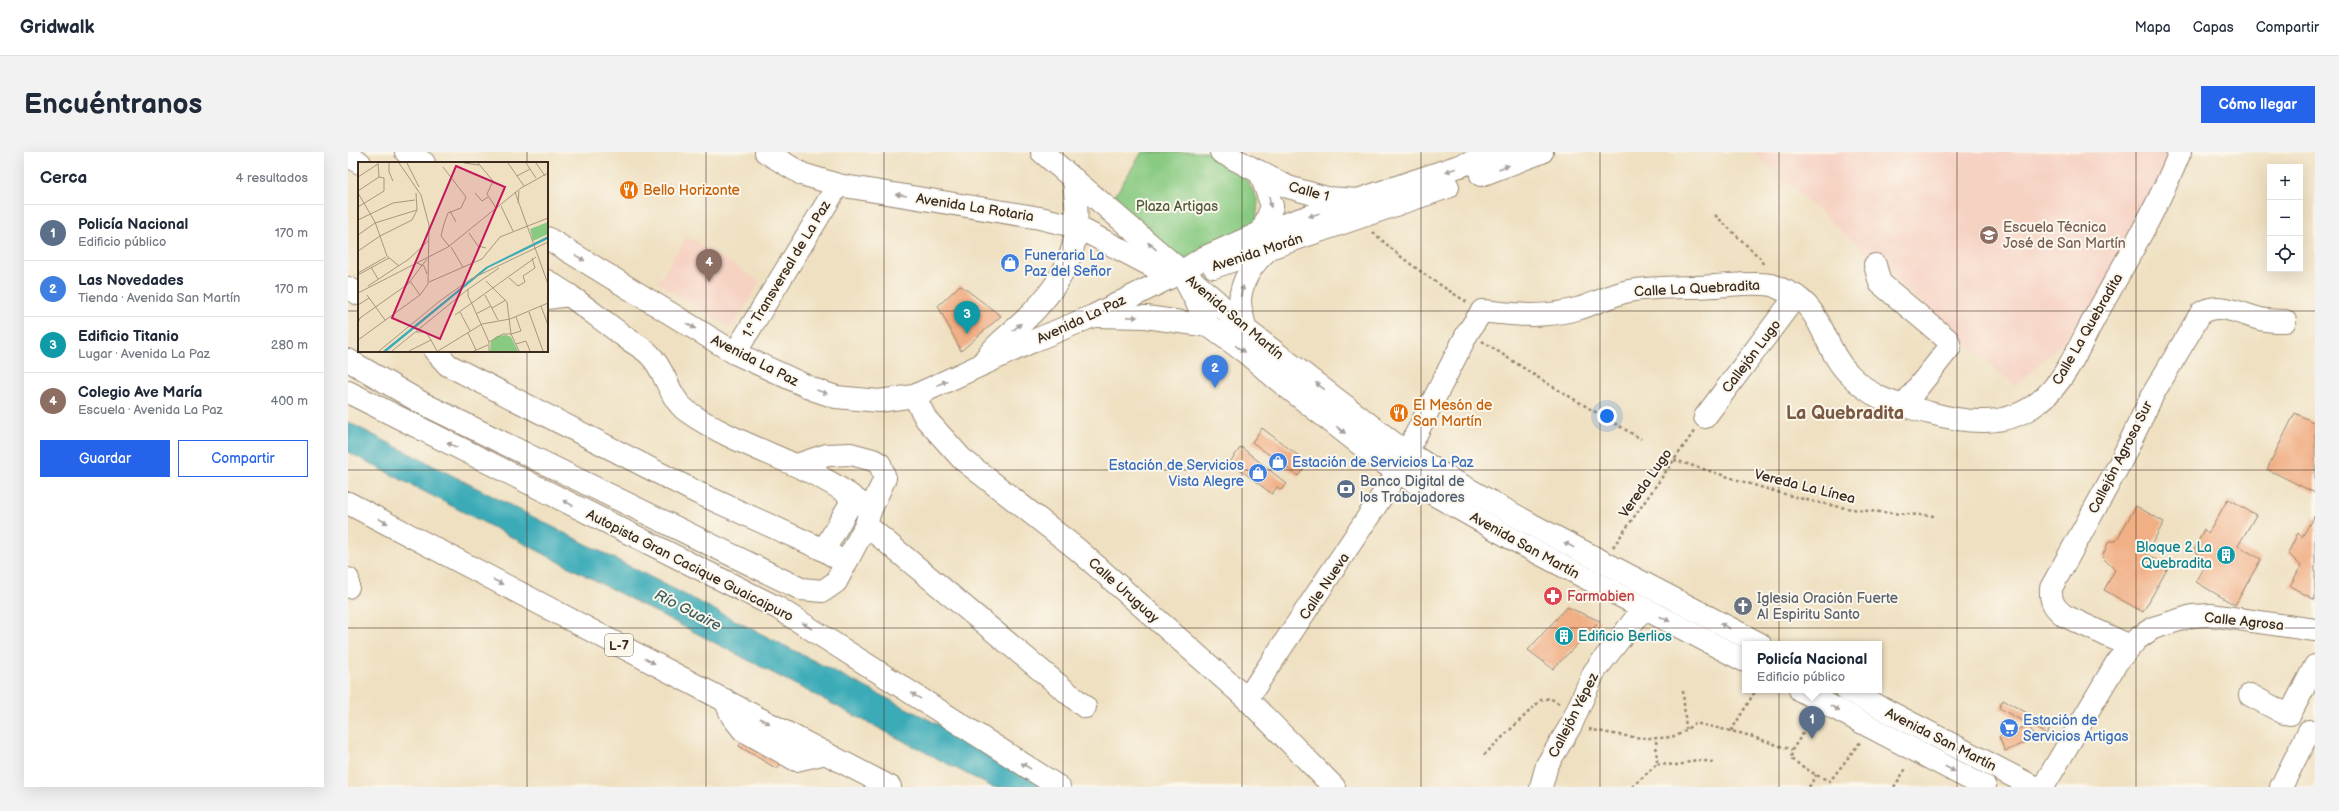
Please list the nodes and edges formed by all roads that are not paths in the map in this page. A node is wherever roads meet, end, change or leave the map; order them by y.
1 (406, 152) edge
2 (766, 152) edge
3 (1042, 152) edge
4 (1221, 152) edge
5 (1501, 152) edge
6 (1542, 152) edge
7 (2180, 152) edge
8 (348, 155) edge
9 (358, 162) edge
10 (422, 162) edge
11 (1260, 172) junction
12 (1074, 179) junction
13 (838, 185) junction
14 (1360, 209) junction
15 (1077, 228) junction
16 (548, 239) edge
17 (1265, 241) junction
18 (1875, 265) dead end
19 (1181, 272) junction
20 (548, 282) edge
21 (348, 288) edge
22 (358, 293) edge
23 (569, 295) junction
24 (1796, 296) junction
25 (548, 298) edge
26 (1093, 316) junction
27 (2285, 321) dead end
28 (1209, 326) junction
29 (1245, 329) junction
30 (436, 352) edge
31 (736, 353) junction
32 (348, 360) edge
33 (981, 365) junction
34 (348, 392) edge
35 (914, 396) junction
36 (1903, 406) junction
37 (1705, 417) road end
38 (1407, 452) junction
39 (797, 464) junction
40 (1398, 472) junction
41 (348, 503) edge
42 (863, 511) junction
43 (824, 550) junction
44 (844, 563) junction
45 (348, 579) edge
46 (348, 586) edge
47 (1643, 609) junction
48 (2315, 630) edge
49 (1754, 641) edge
50 (2130, 646) junction
51 (1742, 659) edge
52 (2315, 666) edge
53 (1806, 693) edge
54 (1853, 693) edge
55 (2250, 695) dead end
56 (1247, 699) junction
57 (1085, 707) dead end
58 (2309, 731) dead end
59 (890, 787) edge
60 (1059, 787) edge
61 (1334, 787) edge
62 (1541, 787) edge
63 (1985, 787) edge
64 (2034, 787) edge
65 (2043, 787) edge
66 (2281, 787) edge

1 - 10 main road
2 - 13 main road, Avenida La Rotaria
3 - 12 main road
4 - 11 main road, Calle 1
5 -> 14 main road, Avenida Morán
14 -> 6 main road, Avenida Morán
7 - 36 main road, Calle La Quebradita
8 - 9 main road
11 - 14 main road, Calle 1
11 -> 17 main road, Calle 1
12 - 15 main road, Avenida La Paz
19 -> 12 main road
15 -> 13 main road, Avenida La Rotaria
13 - 31 main road, 1.ª Transversal de La Paz
14 - 17 main road, Avenida Morán
15 - 19 main road, Avenida La Rotaria
33 -> 15 main road, Avenida La Paz
16 -> 31 main road, Avenida La Paz
17 - 19 main road, Avenida Morán
29 -> 17 main road
18 - 36 main road
19 - 26 main road, Avenida La Paz
19 - 28 main road, Avenida San Martín
19 - 29 main road, Avenida San Martín
20 - 23 main road
21 - 22 main road
23 - 25 main road
23 - 39 main road
24 - 36 main road, Calle La Quebradita
24 - 37 main road, Callejón Lugo
24 - 38 main road, Calle La Quebradita
26 -> 28 main road
26 - 33 main road, Avenida La Paz
27 - 50 main road, Callejón Agrosa Sur
28 -> 40 main road, Avenida San Martín
38 -> 29 main road, Avenida San Martín
30 - 43 main road
31 -> 35 main road, Avenida La Paz
32 - 44 main road
35 -> 33 main road, Avenida La Paz
60 -> 34 main road, Autopista Gran Cacique Guaicaipuro
35 - 56 main road, Calle Uruguay
49 -> 38 main road, Avenida San Martín
39 - 42 main road
39 - 42 main road
40 - 47 main road, Avenida San Martín
40 - 56 main road, Calle Nueva
41 -> 59 main road, L-7
42 - 43 main road
42 - 44 main road
42 - 57 main road
43 - 44 main road
45 - 46 main road
47 -> 51 main road, Avenida San Martín
47 - 62 main road, Callejón Yépez
48 - 50 main road, Calle Agrosa
50 - 65 main road, Calle Agrosa
52 - 55 main road
53 -> 63 main road, Avenida San Martín
54 - 64 main road, Avenida San Martín
56 - 61 main road, Calle Uruguay
58 - 66 main road

